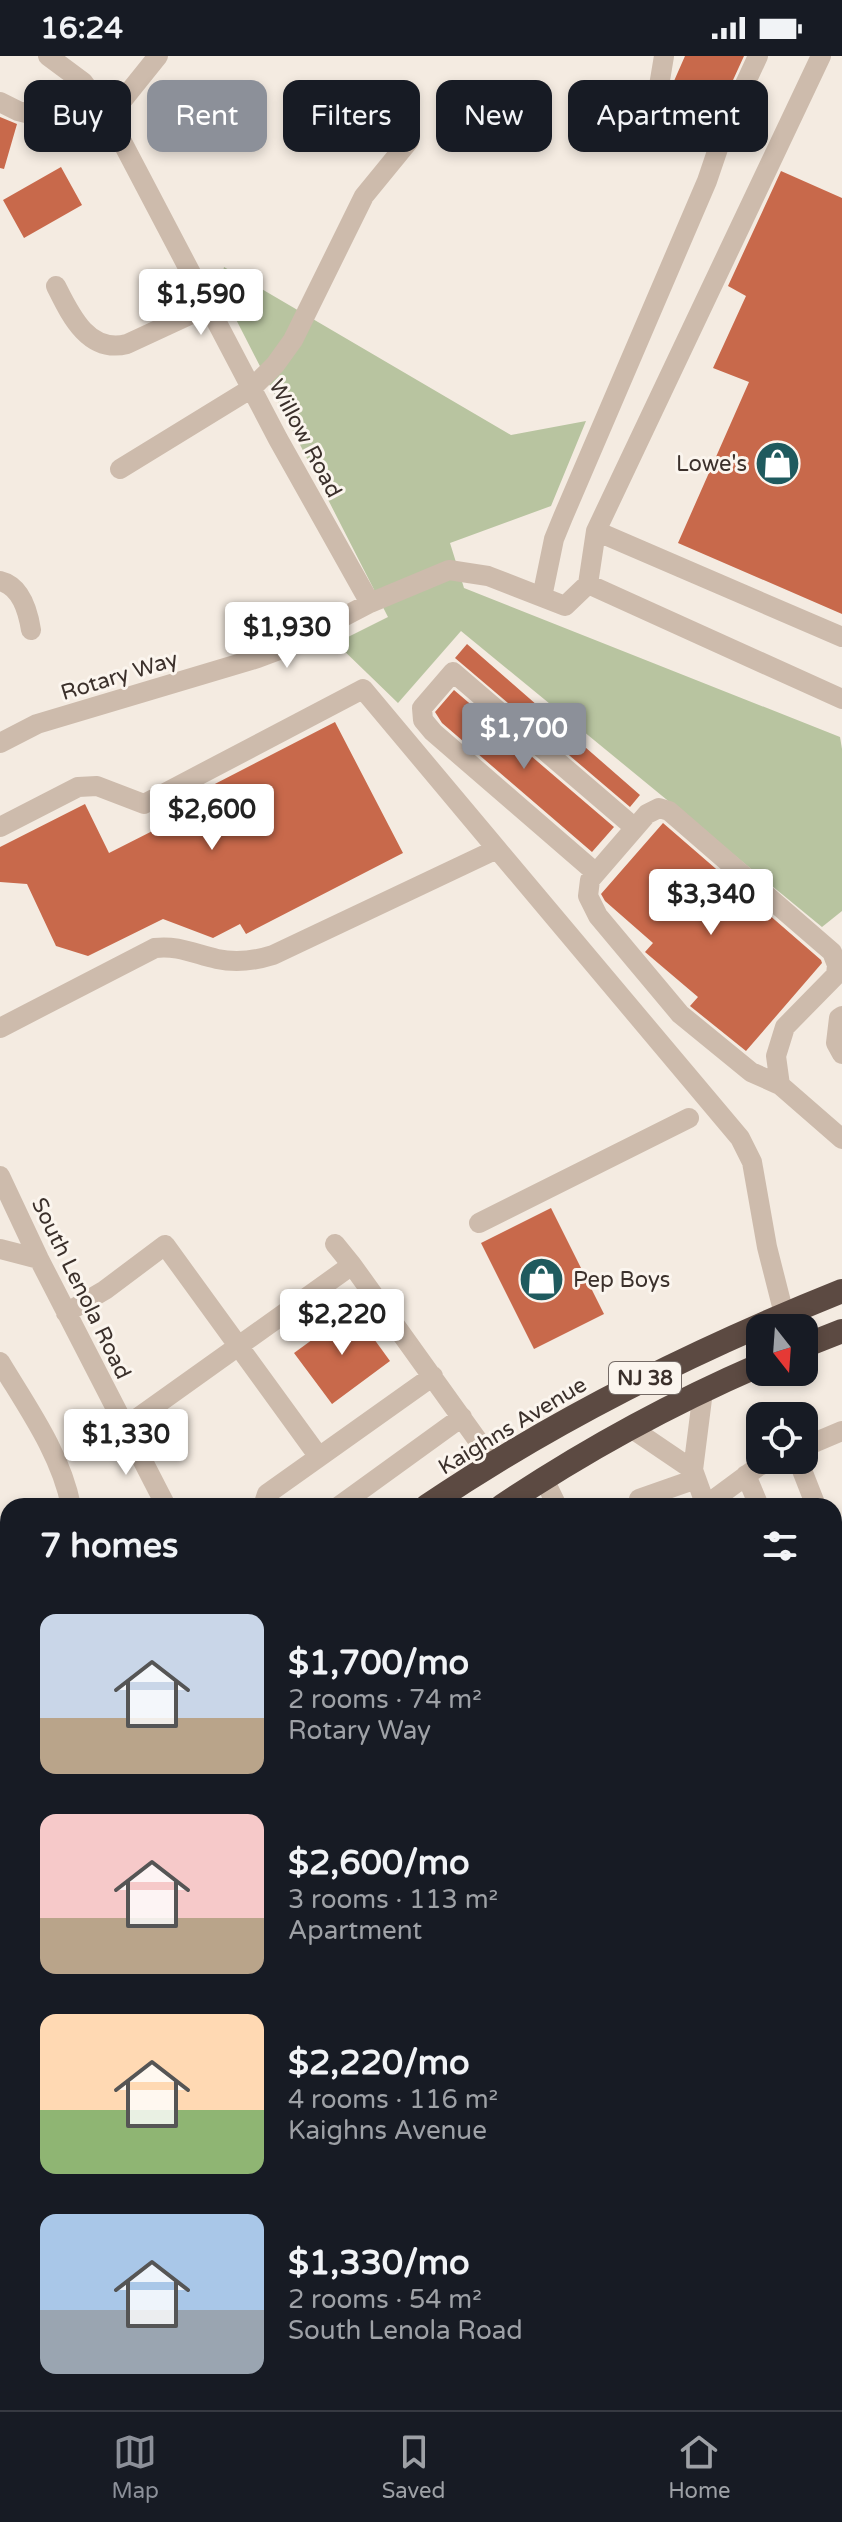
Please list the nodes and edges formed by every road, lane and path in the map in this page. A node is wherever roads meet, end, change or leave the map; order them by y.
1 (664, 56) edge
2 (758, 56) edge
3 (821, 56) edge
4 (50, 57) edge
5 (150, 59) edge
6 (79, 80) edge
7 (660, 80) edge
8 (747, 80) edge
9 (131, 86) edge
10 (0, 102) edge
11 (24, 112) edge
12 (127, 152) edge
13 (400, 152) edge
14 (717, 152) edge
15 (56, 286) dead end
16 (209, 306) junction
17 (252, 388) junction
18 (120, 469) dead end
19 (596, 531) junction
20 (0, 581) edge
21 (588, 584) junction
22 (542, 597) junction
23 (370, 603) junction
24 (31, 630) dead end
25 (842, 637) edge
26 (842, 699) edge
27 (0, 743) edge
28 (0, 827) edge
29 (635, 828) junction
30 (497, 849) junction
31 (596, 873) junction
32 (842, 1016) edge
33 (0, 1028) edge
34 (842, 1054) edge
35 (780, 1085) junction
36 (689, 1118) dead end
37 (842, 1139) edge
38 (0, 1176) edge
39 (479, 1223) dead end
40 (335, 1244) dead end
41 (0, 1249) edge
42 (39, 1259) junction
43 (352, 1265) junction
44 (842, 1291) edge
45 (66, 1313) junction
46 (784, 1314) joint
47 (842, 1331) edge
48 (746, 1332) edge
49 (818, 1340) edge
50 (239, 1347) junction
51 (0, 1362) edge
52 (746, 1371) edge
53 (433, 1376) junction
54 (703, 1391) junction
55 (462, 1417) junction
56 (125, 1427) junction
57 (631, 1428) junction
58 (842, 1431) edge
59 (818, 1441) edge
60 (319, 1457) junction
61 (494, 1463) junction
62 (694, 1474) junction
63 (803, 1474) edge
64 (746, 1475) joint
65 (544, 1479) junction
66 (69, 1498) edge
67 (162, 1498) edge
68 (266, 1498) edge
69 (350, 1498) edge
70 (439, 1498) edge
71 (516, 1498) edge
72 (553, 1498) edge
73 (641, 1498) edge
74 (703, 1498) edge
75 (715, 1498) edge
76 (756, 1498) edge
77 (813, 1498) edge

1 - 7 street
2 - 8 street
3 - 19 street
4 - 6 street, Willow Road
5 - 9 street
10 - 11 street
12 - 16 street, Willow Road
13 - 17 street
14 - 22 street
15 - 16 street
16 - 17 street, Willow Road
17 - 18 street
17 - 23 street, Willow Road
19 - 21 street
19 - 25 street
20 - 24 street
21 - 22 street, Rotary Way
21 - 26 street
22 - 23 street, Rotary Way
23 - 27 street, Rotary Way
28 - 30 street
29 - 31 street
29 - 31 street
29 - 35 street
30 - 33 street
30 - 46 street
31 - 35 street
32 - 34 street
35 - 37 street
36 - 39 street
38 - 42 street, South Lenola Road
40 - 43 street
41 - 42 street
42 - 45 street, South Lenola Road
43 - 50 street
43 - 53 street
44 - 46 highway, Kaighns Avenue / NJ 38
45 - 50 street
45 - 56 street, South Lenola Road
47 - 49 highway
48 - 61 highway, Kaighns Avenue / NJ 38
50 - 56 street
50 - 60 street
51 - 66 street
52 - 54 highway, NJ 38
53 - 55 street
53 - 60 street
54 - 57 highway, NJ 38
54 - 62 street
55 - 61 street
55 - 69 street
56 - 67 street, South Lenola Road
57 - 62 street
57 - 65 highway, NJ 38
58 - 59 street
60 - 68 street
61 - 70 highway, Kaighns Avenue / NJ 38
62 - 73 street
62 - 74 street
63 - 77 street
64 - 75 street
64 - 76 street
65 - 71 highway, NJ 38
65 - 72 street

